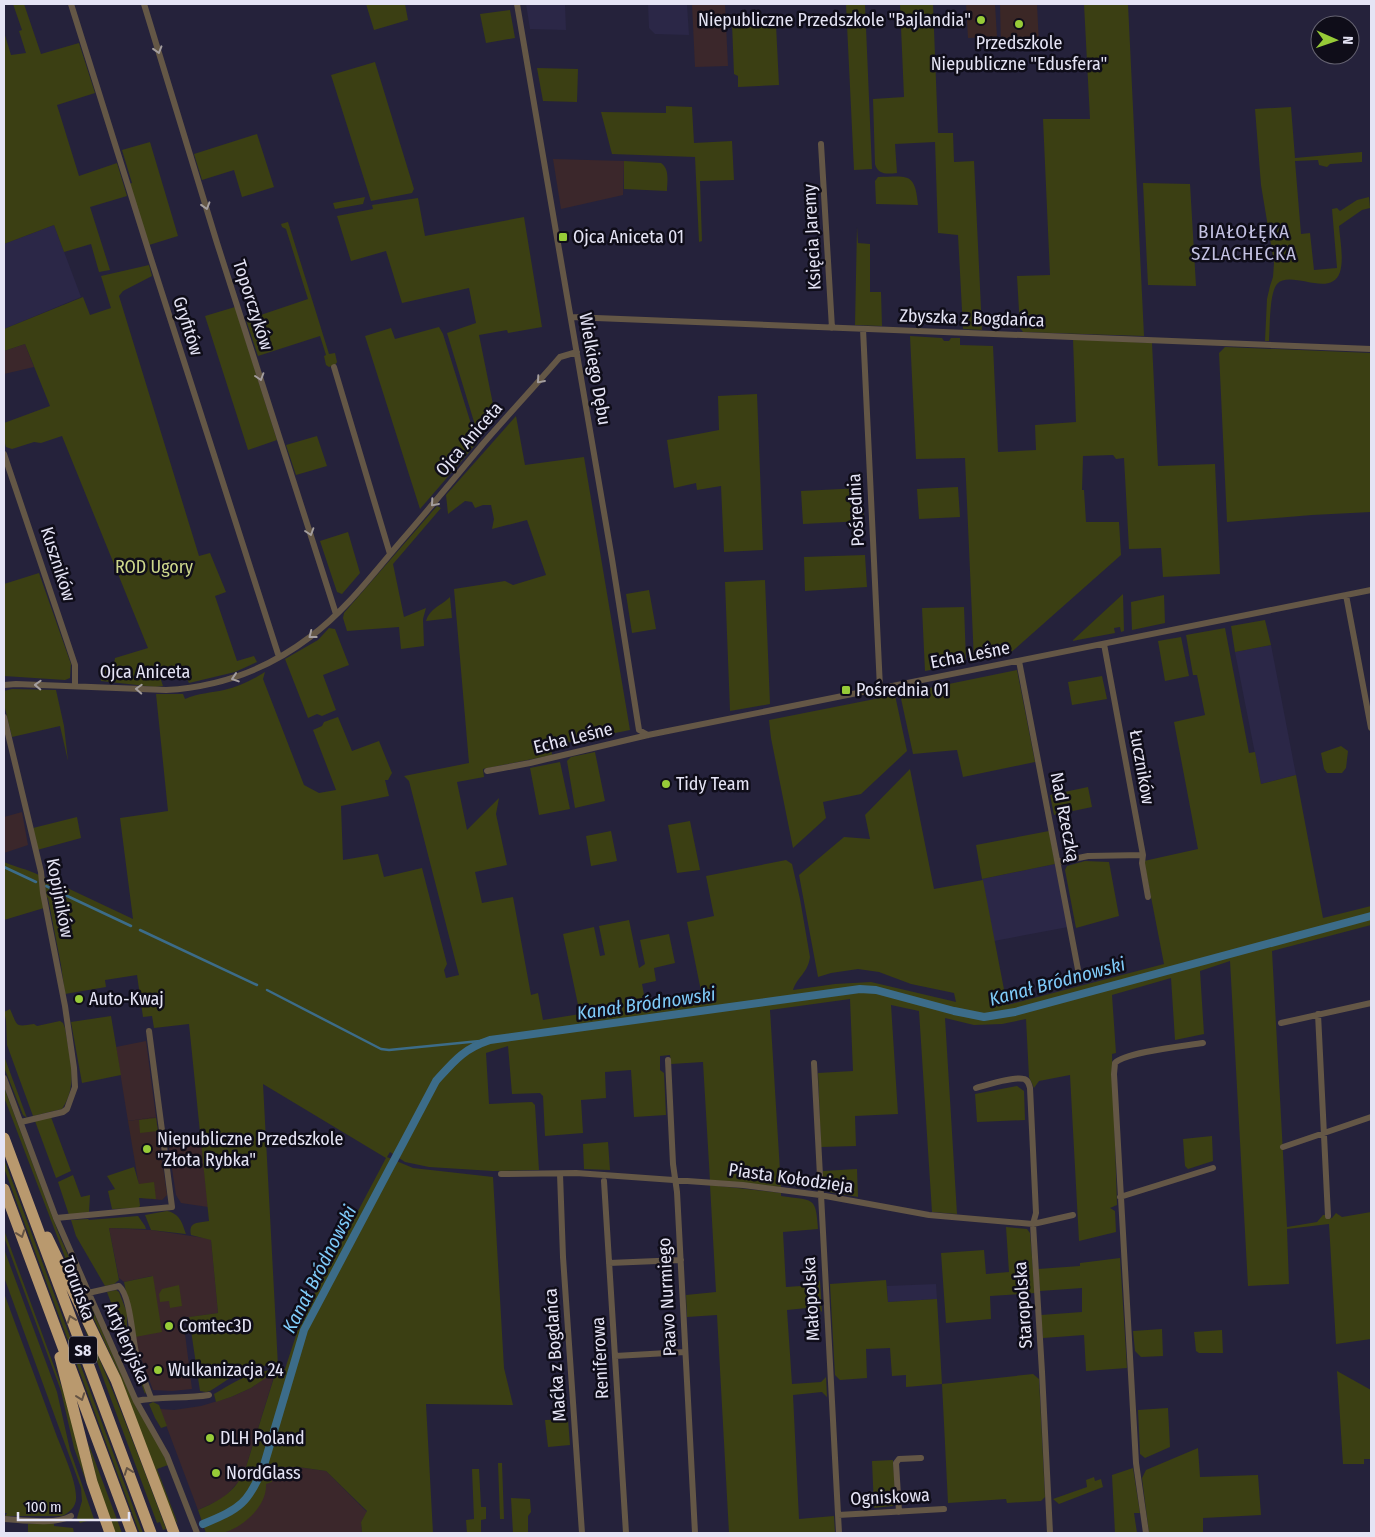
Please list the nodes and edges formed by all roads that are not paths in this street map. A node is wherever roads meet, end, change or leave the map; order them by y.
1 (71, 4) edge
2 (144, 4) edge
3 (516, 4) edge
4 (821, 144) dead end
5 (571, 317) junction
6 (832, 328) junction
7 (863, 329) junction
8 (1371, 349) edge
9 (577, 352) junction
10 (334, 367) dead end
11 (4, 454) edge
12 (390, 554) junction
13 (1371, 590) edge
14 (1346, 595) junction
15 (336, 614) junction
16 (1104, 644) junction
17 (279, 657) junction
18 (1019, 661) junction
19 (4, 685) edge
20 (75, 686) junction
21 (880, 688) junction
22 (4, 718) edge
23 (1371, 728) edge
24 (648, 735) junction
25 (488, 771) dead end
26 (1143, 854) junction
27 (1059, 862) junction
28 (1148, 896) dead end
29 (1080, 980) dead end
30 (1371, 1003) edge
31 (1318, 1014) junction
32 (1281, 1023) dead end
33 (149, 1031) dead end
34 (1203, 1043) dead end
35 (668, 1060) dead end
36 (814, 1063) dead end
37 (4, 1078) edge
38 (976, 1088) dead end
39 (1371, 1117) edge
40 (21, 1122) junction
41 (1325, 1133) junction
42 (4, 1138) edge
43 (1283, 1148) dead end
44 (14, 1167) junction
45 (1213, 1168) dead end
46 (501, 1174) dead end
47 (560, 1174) junction
48 (675, 1180) junction
49 (604, 1181) dead end
50 (4, 1189) edge
51 (820, 1195) junction
52 (1120, 1197) junction
53 (1073, 1215) dead end
54 (1328, 1216) dead end
55 (56, 1218) junction
56 (1033, 1224) junction
57 (680, 1260) junction
58 (609, 1263) junction
59 (40, 1286) junction
60 (88, 1293) junction
61 (685, 1352) junction
62 (615, 1356) junction
63 (209, 1394) dead end
64 (151, 1398) junction
65 (136, 1401) junction
66 (921, 1458) dead end
67 (944, 1509) dead end
68 (899, 1512) junction
69 (838, 1515) junction
70 (71, 1516) dead end
71 (4, 1519) edge
72 (173, 1530) edge
73 (110, 1533) edge
74 (132, 1533) edge
75 (151, 1533) edge
76 (197, 1533) edge
77 (582, 1533) edge
78 (626, 1533) edge
79 (695, 1533) edge
80 (839, 1533) edge
81 (1050, 1533) edge
82 (1146, 1533) edge

1 - 17 street, Gryfitów
2 -> 15 street, Toporczyków
3 - 5 street, Wielkiego Dębu
4 - 6 street, Księcia Jaremy
5 - 6 street, Zbyszka z Bogdańca
5 - 9 street, Wielkiego Dębu
6 - 7 street, Zbyszka z Bogdańca
7 - 8 street, Zbyszka z Bogdańca
7 - 21 street, Pośrednia
9 -> 12 street, Ojca Aniceta
9 - 24 street, Wielkiego Dębu
10 - 12 street
11 - 20 street, Kuszników
12 - 15 street, Ojca Aniceta
13 - 14 street, Echa Leśne
14 - 16 street, Echa Leśne
14 - 23 street
15 -> 17 street, Ojca Aniceta
16 - 18 street, Echa Leśne
16 - 26 street, Łuczników
17 -> 20 street, Ojca Aniceta
18 - 21 street, Echa Leśne
18 - 27 street, Nad Rzeczką
20 -> 19 street, Ojca Aniceta
21 - 24 street, Echa Leśne
22 - 40 street, Kopijników
24 - 25 street, Echa Leśne
26 - 27 street
26 - 28 street, Łuczników
27 - 29 street, Nad Rzeczką
30 - 31 street
31 - 32 street
31 - 41 street
33 - 55 street
34 - 52 street
35 - 48 street, Paavo Nurmiego
36 - 51 street, Małopolska
37 - 40 street, Artyleryjska
38 - 56 street, Staropolska
39 - 41 street
40 - 55 street, Artyleryjska
41 - 43 street
41 - 54 street
42 - 44 highway, Toruńska / S8
44 - 72 highway
75 -> 44 highway, Toruńska / S8
45 - 52 street
46 - 47 street, Piasta Kołodzieja
47 - 48 street, Piasta Kołodzieja
47 - 77 street, Maćka z Bogdańca
48 - 51 street, Piasta Kołodzieja
48 - 57 street, Paavo Nurmiego
49 - 58 street, Reniferowa
50 -> 59 highway, Toruńska / S8
51 - 56 street, Piasta Kołodzieja
51 - 69 street, Małopolska
52 - 82 street
53 - 56 street, Piasta Kołodzieja
55 - 60 street, Artyleryjska
56 - 81 street, Staropolska
57 - 58 street
57 - 61 street, Paavo Nurmiego
58 - 62 street, Reniferowa
59 - 73 highway
59 -> 74 highway, Toruńska / S8
60 - 64 street
60 - 65 street, Artyleryjska
61 - 62 street
61 - 79 street, Paavo Nurmiego
62 - 78 street, Reniferowa
63 - 64 street
64 - 65 street
65 - 76 street, Artyleryjska
66 - 68 street
67 - 68 street, Ogniskowa
68 - 69 street, Ogniskowa
69 - 80 street, Małopolska
70 - 71 street

